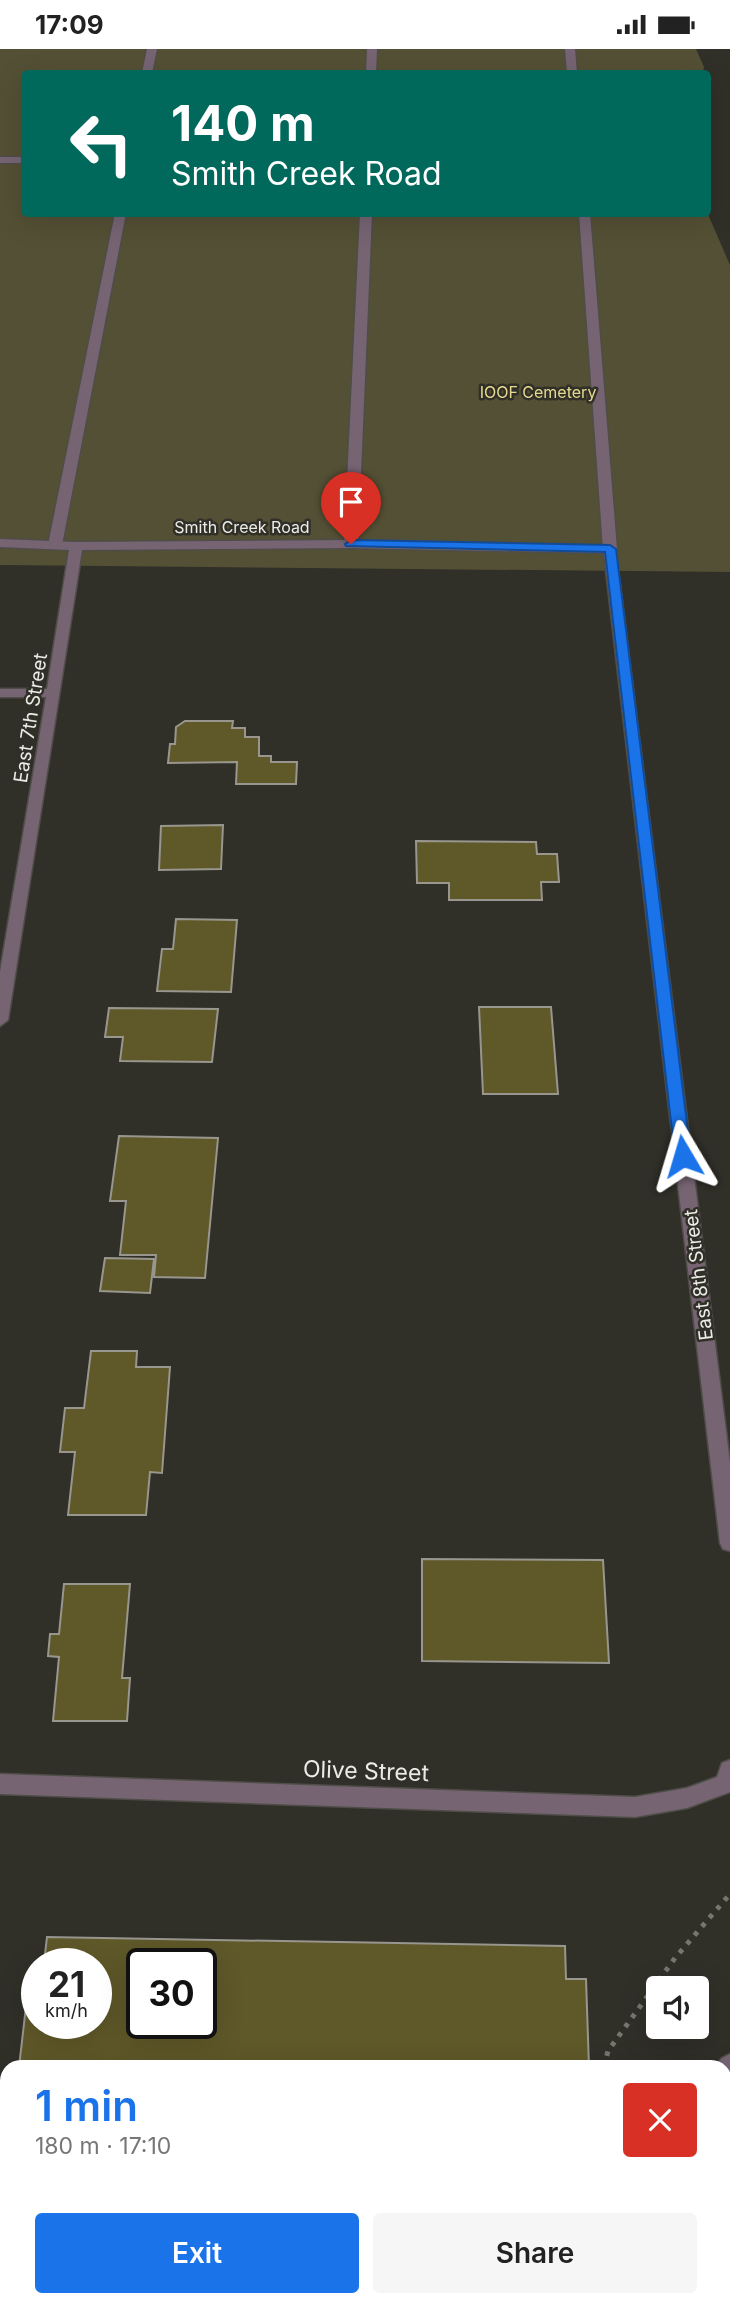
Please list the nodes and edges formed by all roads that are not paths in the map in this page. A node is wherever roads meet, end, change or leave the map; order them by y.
1 (152, 49) edge
2 (372, 49) edge
3 (570, 49) edge
4 (148, 70) edge
5 (371, 70) edge
6 (572, 70) edge
7 (0, 160) edge
8 (21, 160) edge
9 (120, 217) edge
10 (366, 217) edge
11 (584, 217) edge
12 (0, 543) edge
13 (351, 544) junction
14 (55, 545) junction
15 (76, 546) junction
16 (610, 549) junction
17 (0, 693) edge
18 (54, 693) junction
19 (0, 1020) edge
20 (730, 1543) edge
21 (728, 1777) edge
22 (0, 1784) edge

1 - 4 street
2 - 5 street
3 - 6 street
7 - 8 street
9 - 14 street
10 - 13 street
11 - 16 street, East 8th Street
12 - 14 street, Smith Creek Road
13 - 15 street, Smith Creek Road
13 - 16 street, Smith Creek Road
14 - 15 street, Smith Creek Road
15 - 18 street, East 7th Street
16 - 20 street, East 8th Street
17 - 18 street
18 - 19 street, East 7th Street
21 - 22 street, Olive Street

